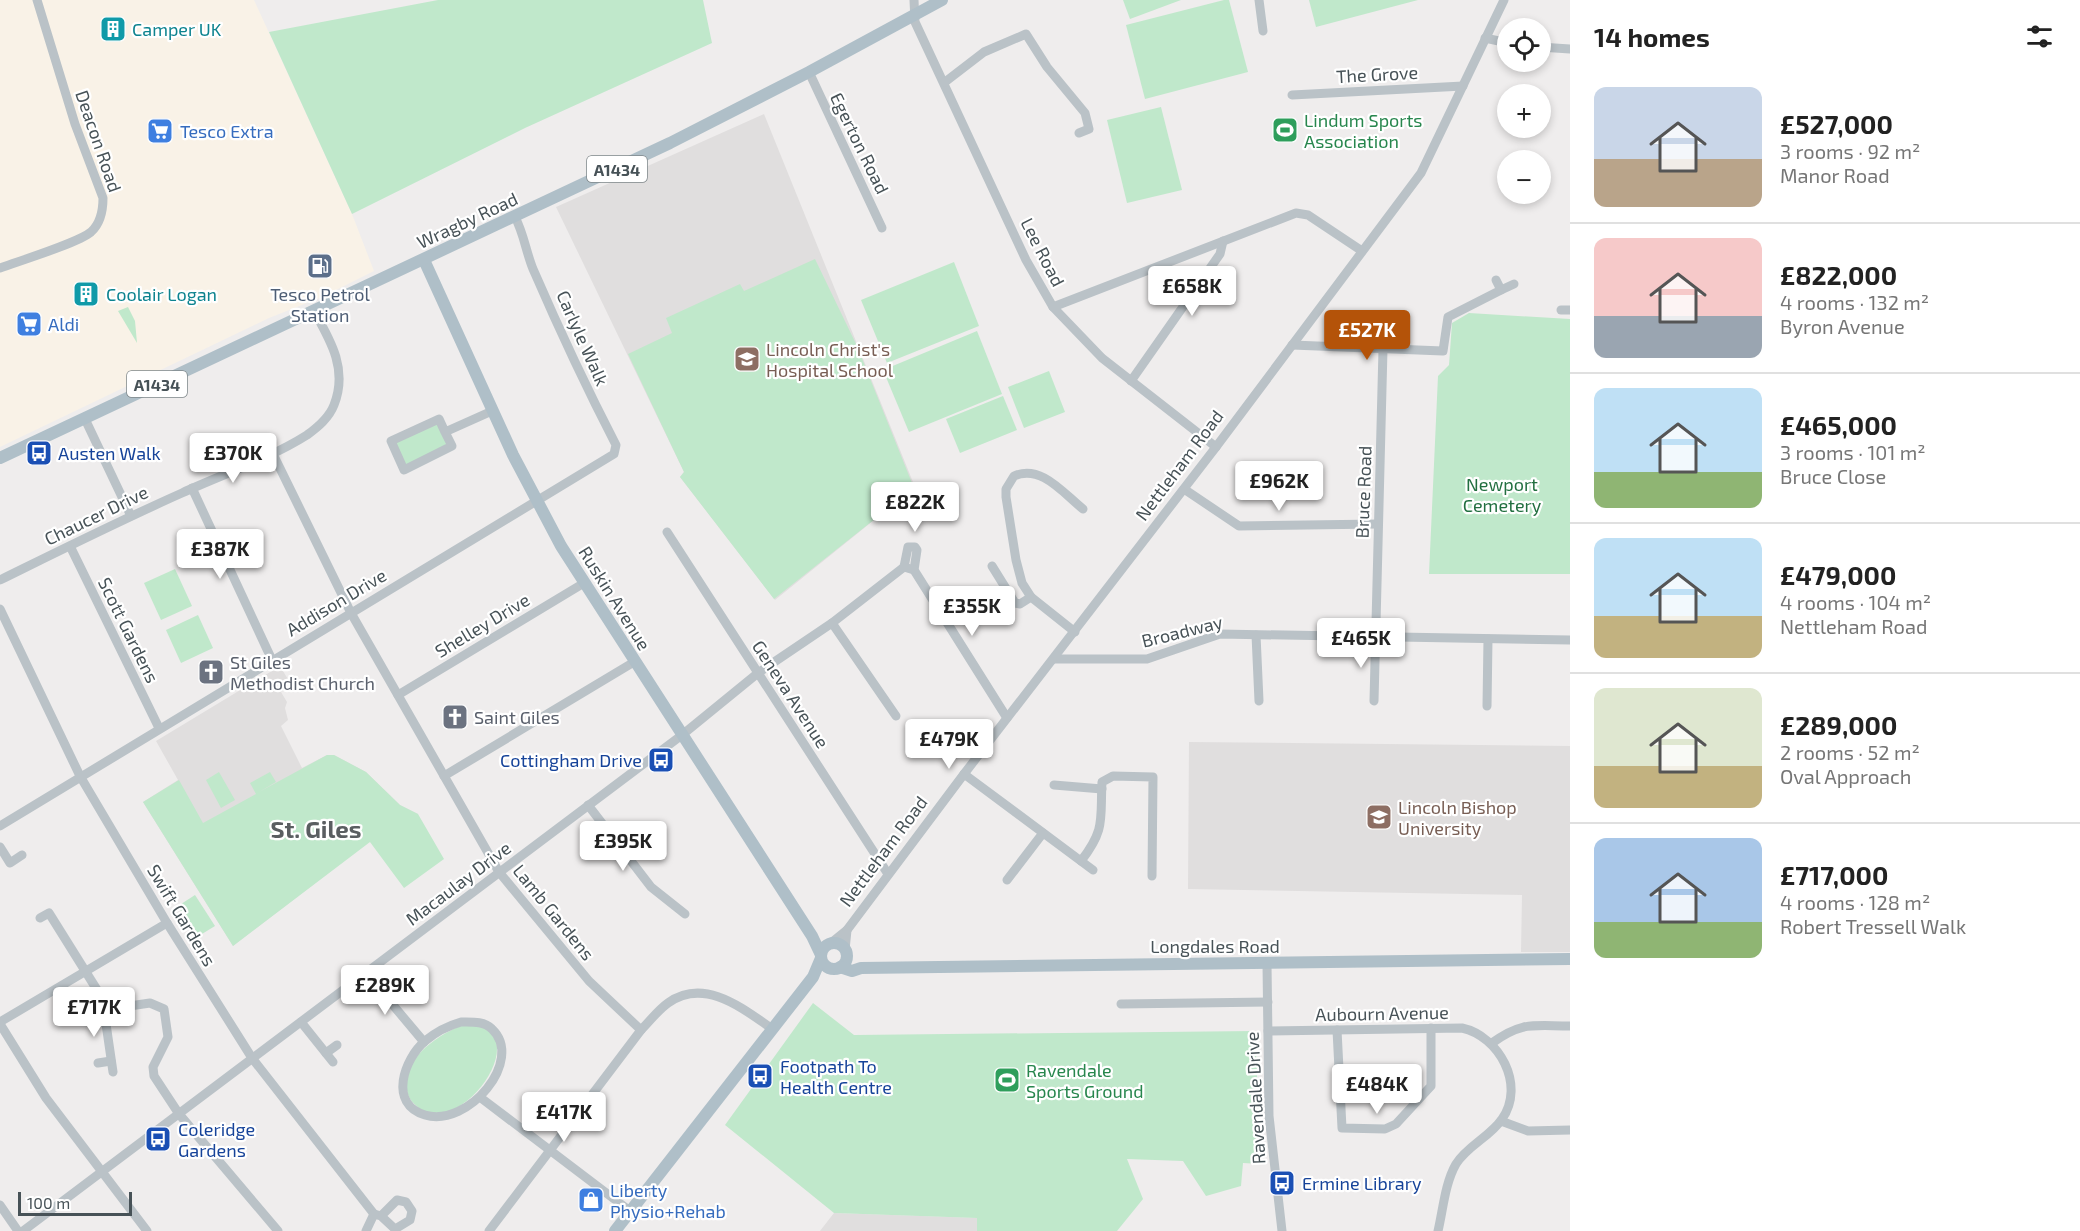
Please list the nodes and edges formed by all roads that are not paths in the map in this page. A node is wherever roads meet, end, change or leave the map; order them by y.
1 (37, 0) edge
2 (914, 0) edge
3 (942, 0) edge
4 (1259, 0) edge
5 (1504, 0) edge
6 (914, 15) junction
7 (1263, 32) dead end
8 (1485, 38) junction
9 (1497, 41) edge
10 (1551, 48) edge
11 (1570, 49) edge
12 (809, 72) junction
13 (945, 82) junction
14 (1463, 86) junction
15 (1292, 95) dead end
16 (1079, 134) dead end
17 (515, 217) junction
18 (882, 228) dead end
19 (1223, 241) junction
20 (1362, 251) junction
21 (424, 260) junction
22 (0, 268) edge
23 (1496, 280) dead end
24 (1514, 284) dead end
25 (1501, 290) junction
26 (1053, 307) junction
27 (315, 310) junction
28 (1292, 345) junction
29 (1383, 349) junction
30 (1131, 381) junction
31 (492, 411) junction
32 (85, 419) junction
33 (445, 432) junction
34 (1216, 447) junction
35 (272, 452) junction
36 (0, 458) edge
37 (598, 464) joint
38 (192, 488) junction
39 (1184, 489) junction
40 (537, 501) junction
41 (1076, 507) dead end
42 (131, 516) junction
43 (1378, 524) junction
44 (667, 532) dead end
45 (70, 546) junction
46 (992, 566) dead end
47 (0, 580) edge
48 (584, 583) junction
49 (1031, 597) junction
50 (0, 609) edge
51 (351, 613) junction
52 (832, 623) junction
53 (1075, 632) junction
54 (1256, 635) junction
55 (1375, 637) junction
56 (1488, 639) junction
57 (1570, 640) edge
58 (1054, 658) junction
59 (272, 660) junction
60 (634, 662) junction
61 (758, 673) junction
62 (398, 695) junction
63 (1259, 701) dead end
64 (1374, 701) dead end
65 (1487, 706) dead end
66 (896, 716) dead end
67 (1008, 718) junction
68 (159, 728) junction
69 (682, 735) junction
70 (964, 774) junction
71 (80, 776) junction
72 (444, 776) junction
73 (1054, 785) dead end
74 (1102, 789) junction
75 (588, 805) junction
76 (0, 826) edge
77 (1043, 832) junction
78 (0, 847) edge
79 (22, 855) dead end
80 (1081, 861) junction
81 (10, 863) junction
82 (0, 869) edge
83 (1093, 870) dead end
84 (499, 872) junction
85 (888, 874) junction
86 (1152, 876) dead end
87 (1007, 880) dead end
88 (59, 906) dead end
89 (49, 913) junction
90 (685, 914) dead end
91 (40, 918) dead end
92 (167, 923) junction
93 (847, 930) junction
94 (812, 936) junction
95 (830, 944) junction
96 (846, 952) junction
97 (821, 957) junction
98 (1570, 959) edge
99 (1267, 964) junction
100 (836, 968) junction
101 (861, 968) junction
102 (86, 971) junction
103 (366, 973) junction
104 (813, 977) junction
105 (1268, 1002) junction
106 (1121, 1004) dead end
107 (109, 1009) junction
108 (301, 1022) junction
109 (0, 1023) edge
110 (1570, 1026) edge
111 (771, 1028) junction
112 (1431, 1028) junction
113 (641, 1030) junction
114 (1337, 1030) junction
115 (1268, 1031) junction
116 (424, 1041) junction
117 (1492, 1043) junction
118 (337, 1044) dead end
119 (326, 1053) junction
120 (252, 1058) junction
121 (111, 1061) junction
122 (333, 1062) dead end
123 (98, 1063) dead end
124 (113, 1072) dead end
125 (481, 1098) junction
126 (179, 1114) junction
127 (1501, 1121) junction
128 (1570, 1130) edge
129 (551, 1150) junction
130 (101, 1173) junction
131 (0, 1205) edge
132 (630, 1211) junction
133 (368, 1228) edge
134 (18, 1231) edge
135 (23, 1231) edge
136 (147, 1231) edge
137 (278, 1231) edge
138 (489, 1231) edge
139 (615, 1231) edge
140 (1282, 1231) edge
141 (1438, 1231) edge

1 - 22 street, Deacon Road
2 - 6 street
3 - 6 main road, Wragby Road / A1434
4 - 7 street
5 - 8 street, Nettleham Road
6 - 12 main road, Wragby Road / A1434
6 - 13 street, Lee Road
8 - 9 street
8 - 14 street, Nettleham Road
10 - 11 street
12 - 17 main road, Wragby Road / A1434
12 - 18 street, Egerton Road
13 - 16 street
13 - 26 street, Lee Road
14 - 15 street, The Grove
14 - 20 street, Nettleham Road
17 - 21 main road, Wragby Road / A1434
17 - 37 street, Carlyle Walk
19 - 20 street
19 - 26 street
19 - 30 street
20 - 28 street, Nettleham Road
21 - 27 main road, Wragby Road / A1434
21 - 31 main road, Ruskin Avenue
23 - 25 street
24 - 25 street
25 - 29 street
26 - 30 street, Lee Road
27 - 32 main road, Wragby Road / A1434
27 - 35 street, Chaucer Drive
28 - 29 street
28 - 34 street, Nettleham Road
29 - 43 street, Bruce Road
30 - 34 street, Lee Road
31 - 33 street
31 - 40 main road, Ruskin Avenue
32 - 36 main road, Wragby Road / A1434
32 - 42 street
33 - 33 street
34 - 39 street, Nettleham Road
35 - 38 street, Chaucer Drive
35 - 51 street, Lamb Gardens
37 - 40 street, Addison Drive
38 - 42 street, Chaucer Drive
38 - 59 street
39 - 43 street
39 - 53 street, Nettleham Road
40 - 48 main road, Ruskin Avenue
40 - 51 street, Addison Drive
41 - 49 street
42 - 45 street, Chaucer Drive
43 - 55 street, Bruce Road
44 - 61 street, Geneva Avenue
45 - 47 street, Chaucer Drive
45 - 68 street, Scott Gardens
46 - 49 street
48 - 60 main road, Ruskin Avenue
48 - 62 street, Shelley Drive
49 - 53 street
50 - 71 street, Swift Gardens
51 - 59 street, Addison Drive
51 - 62 street, Lamb Gardens
52 - 61 street, Macaulay Drive
52 - 66 street
52 - 67 street, Macaulay Drive
53 - 58 street, Nettleham Road
54 - 55 street, Broadway
54 - 58 street, Broadway
54 - 63 street
55 - 56 street, Broadway
55 - 64 street, Bruce Road
56 - 57 street, Broadway
56 - 65 street
58 - 67 street, Nettleham Road
59 - 68 street, Addison Drive
60 - 69 main road, Ruskin Avenue
60 - 72 street
61 - 69 street, Macaulay Drive
61 - 85 street, Geneva Avenue
62 - 72 street, Lamb Gardens
67 - 70 street, Nettleham Road
68 - 71 street, Addison Drive
69 - 75 street, Macaulay Drive
69 - 94 main road, Ruskin Avenue
70 - 77 street
70 - 85 street, Nettleham Road
71 - 76 street, Addison Drive
71 - 92 street, Swift Gardens
72 - 84 street, Lamb Gardens
73 - 74 street
74 - 80 street
74 - 86 street
75 - 84 street, Macaulay Drive
75 - 90 street
77 - 80 street
77 - 87 street
78 - 81 street
79 - 81 street
80 - 83 street
81 - 82 street
84 - 103 street, Macaulay Drive
84 - 113 street, Lamb Gardens
85 - 93 street, Nettleham Road
88 - 89 street
89 - 91 street
89 - 102 street
92 - 102 street
92 - 120 street, Swift Gardens
93 - 95 street, Nettleham Road
93 - 96 street, Nettleham Road
94 - 95 main road
94 - 97 main road, Ruskin Avenue
95 - 96 main road
95 - 97 main road
96 - 100 main road
96 - 101 main road
97 - 100 main road
97 - 104 main road
98 - 99 main road, Longdales Road
99 - 101 main road, Longdales Road
99 - 105 street, Ravendale Drive
100 - 101 main road, Longdales Road
100 - 104 main road
102 - 107 street
102 - 109 street
103 - 108 street, Macaulay Drive
103 - 116 street
104 - 111 main road
105 - 106 street
105 - 115 street, Ravendale Drive
107 - 121 street
107 - 126 street
108 - 119 street
108 - 120 street, Macaulay Drive
109 - 130 street
110 - 117 street
111 - 113 street
111 - 132 main road
112 - 114 street, Aubourn Avenue
112 - 114 street
112 - 117 street, Aubourn Avenue
113 - 129 street
114 - 115 street, Aubourn Avenue
115 - 140 street, Ravendale Drive
116 - 125 street
116 - 125 street
117 - 127 street
118 - 119 street
119 - 122 street
120 - 126 street, Macaulay Drive
120 - 133 street, Swift Gardens
121 - 123 street
121 - 124 street
125 - 129 street
126 - 130 street, Macaulay Drive
126 - 137 street
127 - 128 street
127 - 141 street
129 - 132 street
129 - 138 street
130 - 135 street, Macaulay Drive
130 - 136 street
131 - 134 street
132 - 139 main road

